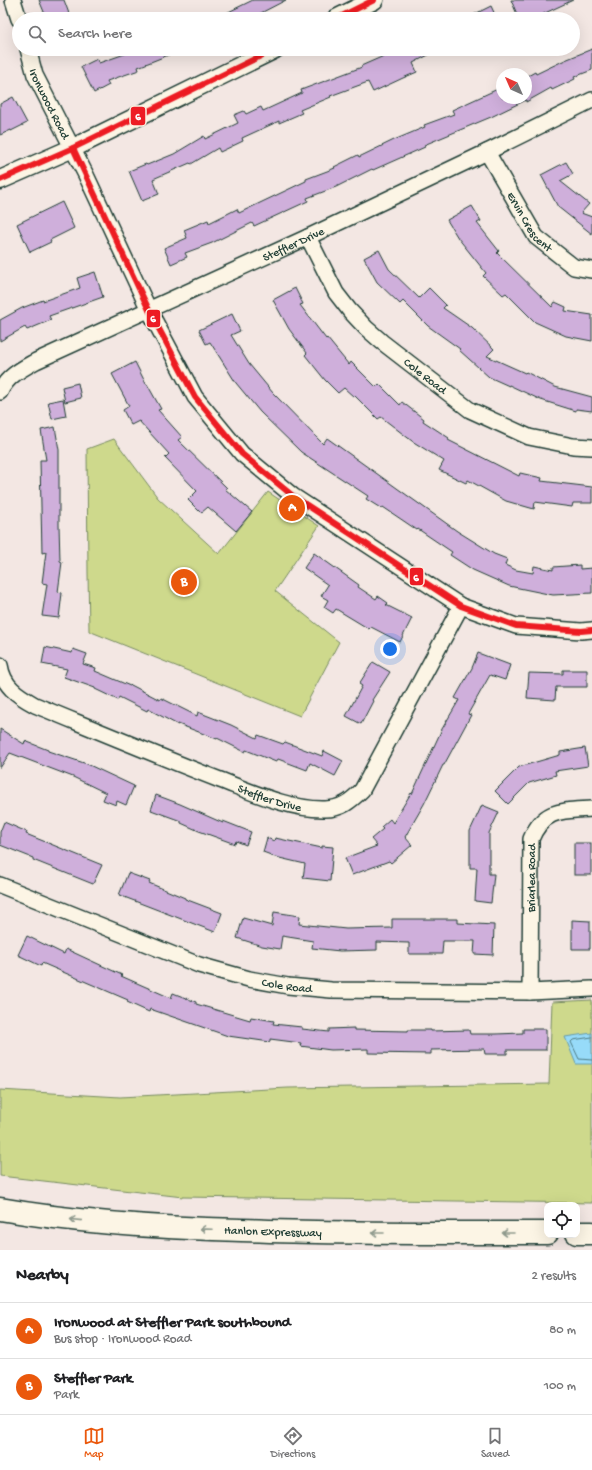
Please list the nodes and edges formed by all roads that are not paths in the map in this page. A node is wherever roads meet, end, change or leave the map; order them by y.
1 (14, 0) edge
2 (374, 0) edge
3 (17, 12) edge
4 (350, 12) edge
5 (30, 56) edge
6 (261, 56) edge
7 (592, 100) edge
8 (73, 148) junction
9 (487, 152) junction
10 (0, 180) edge
11 (308, 238) junction
12 (592, 270) edge
13 (149, 310) junction
14 (0, 392) edge
15 (592, 447) edge
16 (461, 606) junction
17 (592, 630) edge
18 (0, 664) edge
19 (592, 809) edge
20 (0, 885) edge
21 (592, 989) edge
22 (530, 992) junction
23 (0, 1209) edge
24 (544, 1233) edge
25 (580, 1233) edge
26 (592, 1233) edge

1 - 3 street
2 - 4 street
5 - 8 street, Ironwood Road
6 - 8 street
7 - 9 street, Steffler Drive
8 - 10 street
8 - 13 street, Ironwood Road
9 - 11 street, Steffler Drive
9 - 12 street, Ervin Crescent
11 - 13 street, Steffler Drive
11 - 15 street, Cole Road
13 - 14 street, Steffler Drive
13 - 16 street, Ironwood Road
16 - 17 street, Ironwood Road
16 - 18 street, Steffler Drive
19 - 22 street, Briarlea Road
20 - 22 street, Cole Road
21 - 22 street, Cole Road
24 -> 23 highway, Hanlon Expressway
25 - 26 highway

